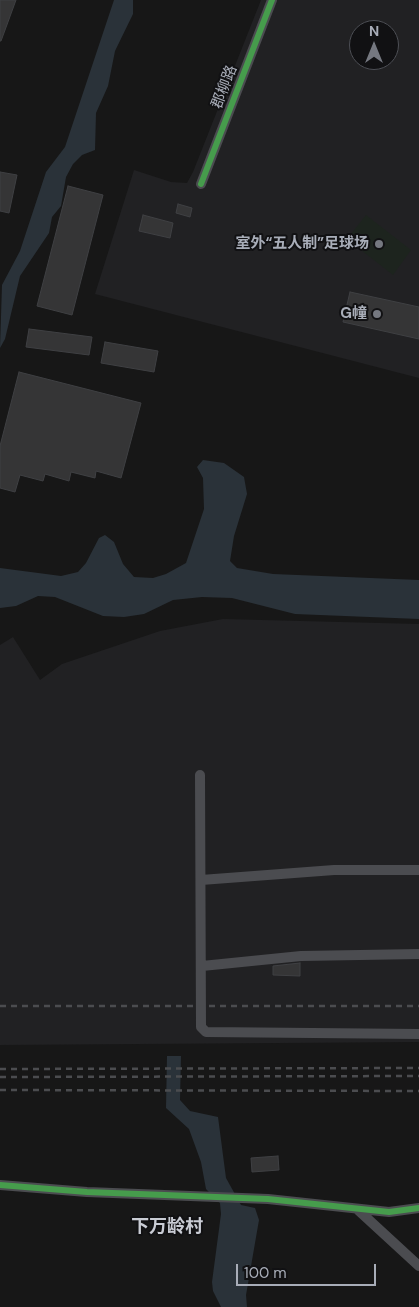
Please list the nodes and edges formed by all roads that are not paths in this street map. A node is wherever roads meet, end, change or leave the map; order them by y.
1 (272, 0) edge
2 (201, 184) dead end
3 (200, 775) dead end
4 (419, 870) edge
5 (201, 880) junction
6 (419, 954) edge
7 (202, 966) junction
8 (419, 1034) edge
9 (0, 1185) edge
10 (419, 1208) edge
11 (358, 1209) junction
12 (419, 1266) edge

1 - 2 street, 郡柳路
3 - 5 street
4 - 5 street
5 - 7 street
6 - 7 street
7 - 8 street
9 - 11 street
10 - 11 street
11 - 12 street

